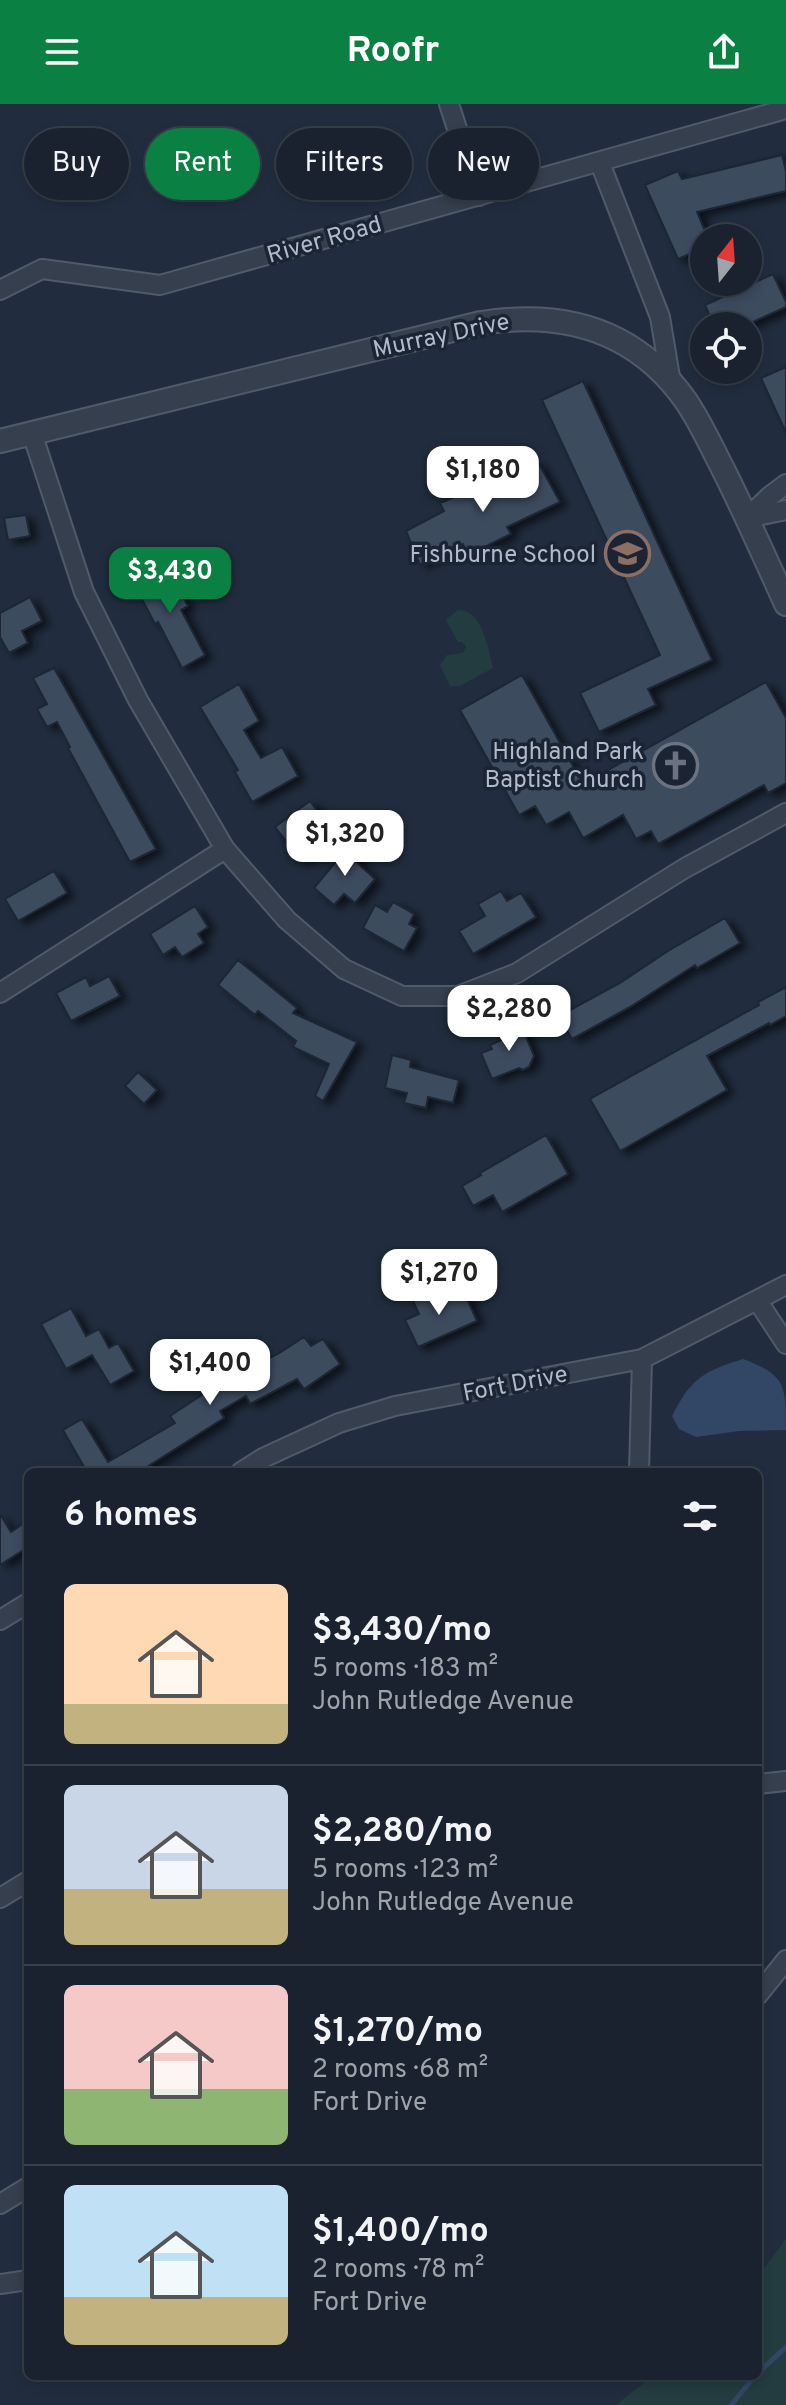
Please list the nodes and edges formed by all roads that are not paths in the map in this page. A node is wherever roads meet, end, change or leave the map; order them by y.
1 (449, 104) edge
2 (786, 109) edge
3 (457, 128) edge
4 (600, 163) junction
5 (539, 180) edge
6 (465, 200) edge
7 (0, 290) edge
8 (671, 383) junction
9 (32, 433) junction
10 (0, 441) edge
11 (786, 484) edge
12 (786, 510) edge
13 (747, 518) junction
14 (786, 604) edge
15 (786, 813) edge
16 (225, 849) junction
17 (0, 993) edge
18 (786, 1285) edge
19 (757, 1300) junction
20 (786, 1344) edge
21 (642, 1359) junction
22 (247, 1468) edge
23 (639, 1468) edge
24 (24, 1605) edge
25 (0, 1620) edge
26 (786, 1781) edge
27 (762, 1784) edge
28 (24, 1883) edge
29 (0, 1898) edge
30 (786, 1960) edge
31 (762, 1990) edge
32 (24, 2189) edge
33 (0, 2204) edge
34 (24, 2281) edge
35 (0, 2284) edge

1 - 3 street
2 - 4 street, River Road
4 - 5 street, River Road
4 - 8 street
6 - 7 street, River Road
8 - 9 street, Murray Drive
8 - 13 street, Murray Drive
9 - 10 street, Murray Drive
9 - 16 street
11 - 13 street
12 - 13 street
13 - 14 street, Murray Drive
15 - 16 street
16 - 17 street
18 - 19 street, Fort Drive
19 - 20 street
19 - 21 street, Fort Drive
21 - 22 street, Fort Drive
21 - 23 street
24 - 25 street
26 - 27 street
28 - 29 street
30 - 31 street
32 - 33 street
34 - 35 street

